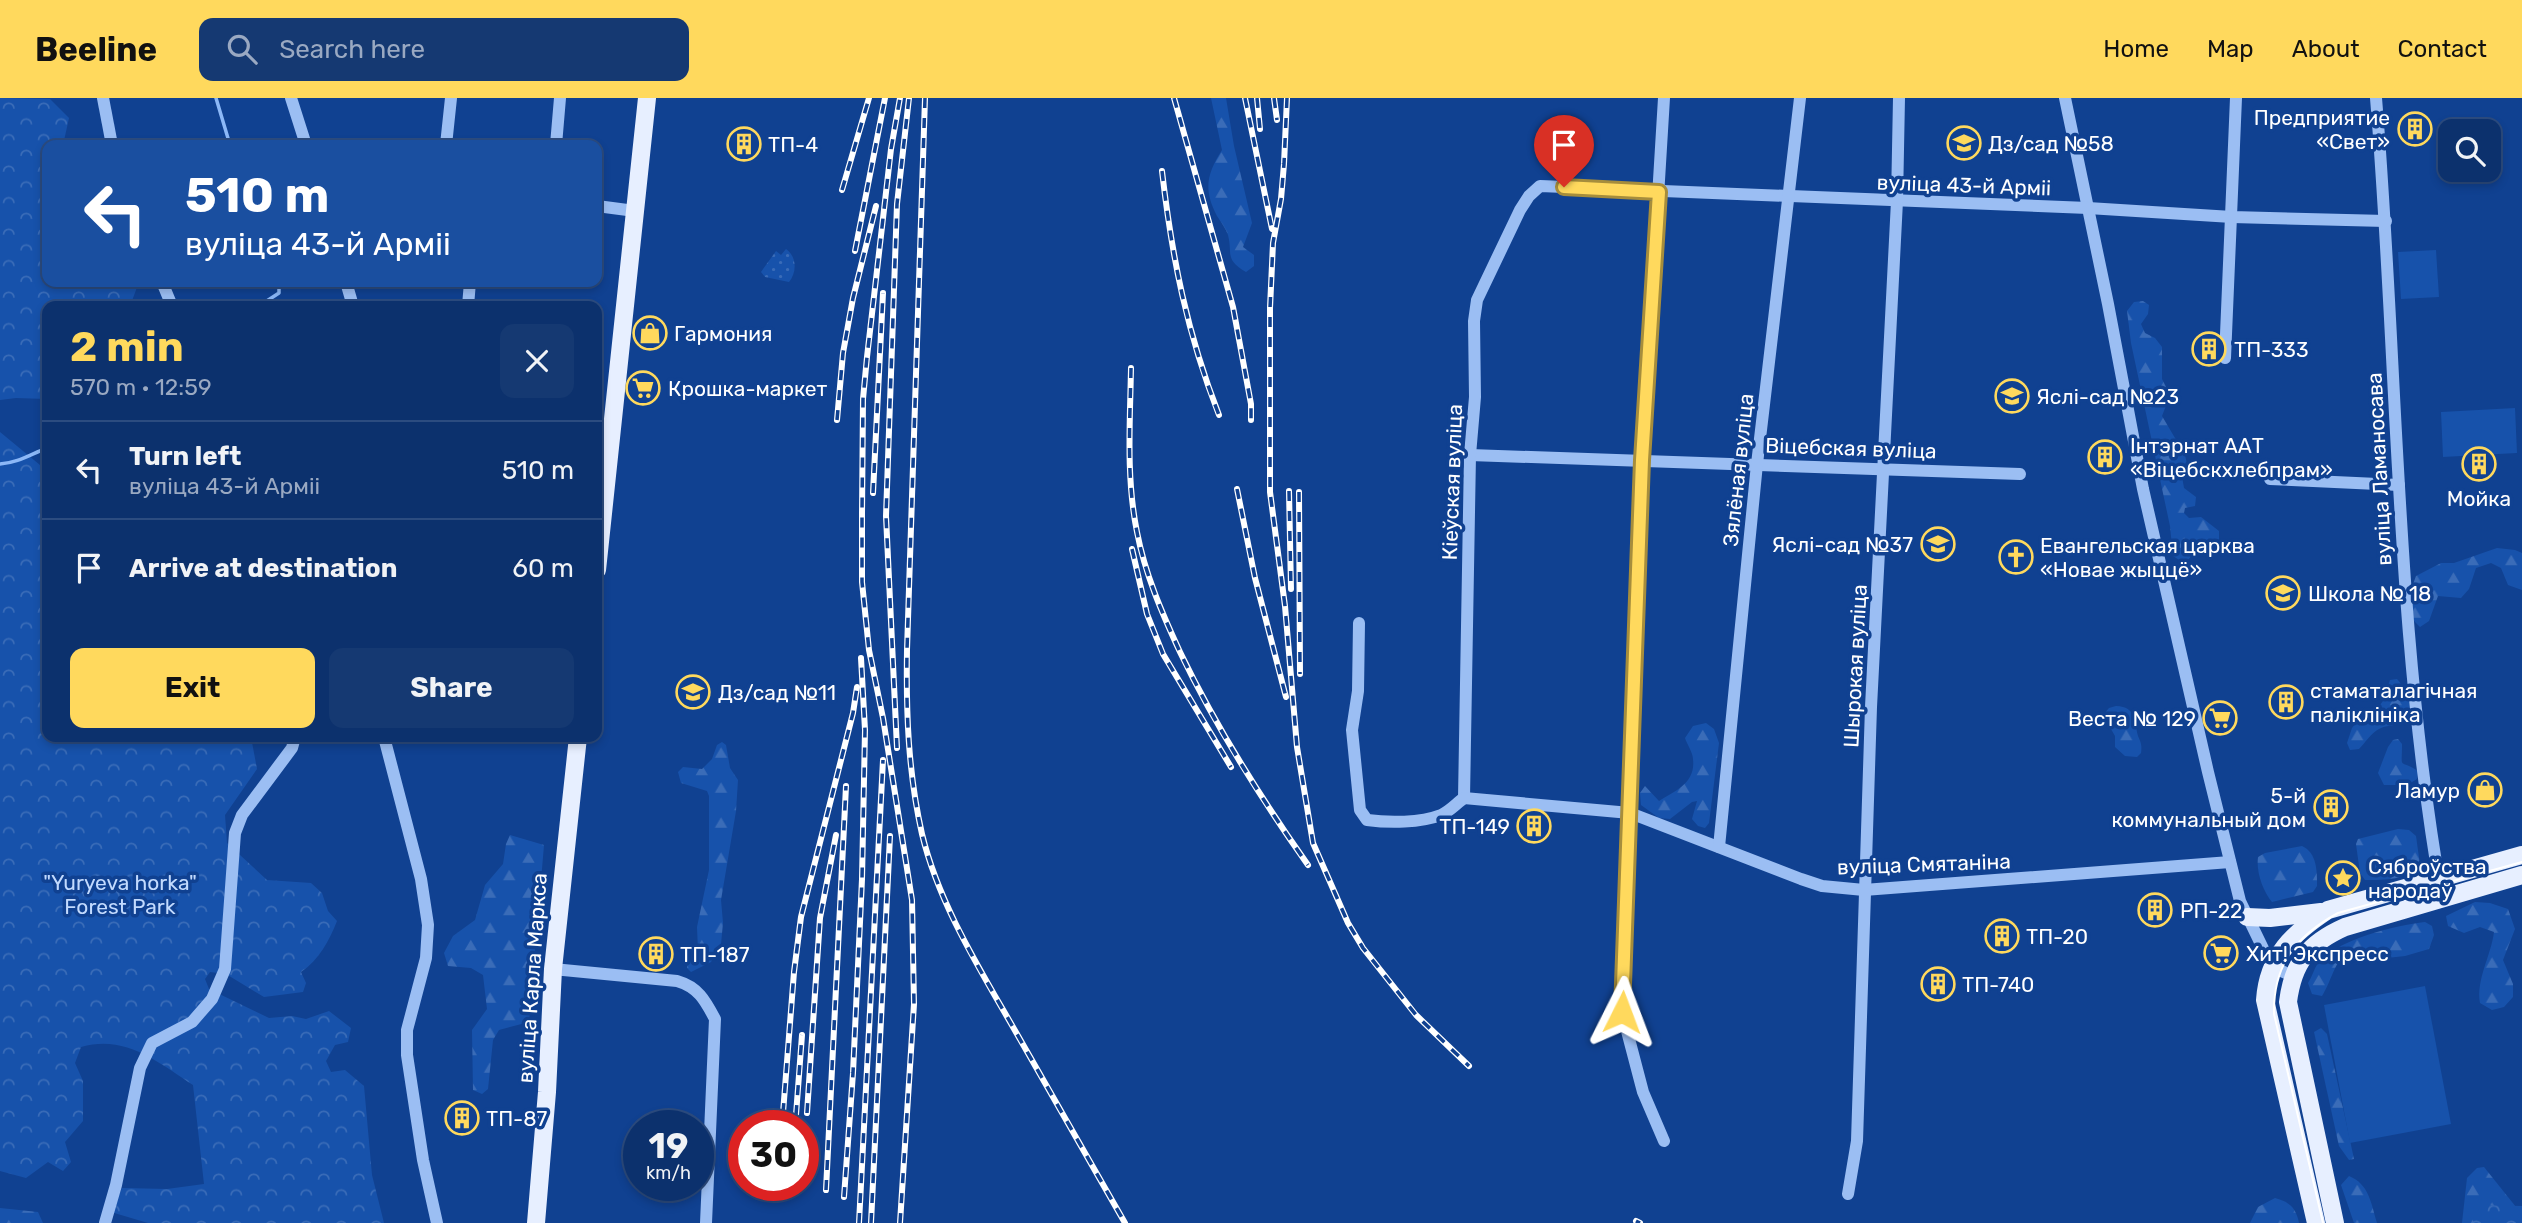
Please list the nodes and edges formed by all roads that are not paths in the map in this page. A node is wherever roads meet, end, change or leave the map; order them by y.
1 (103, 98) edge
2 (291, 98) edge
3 (451, 98) edge
4 (560, 98) edge
5 (648, 98) edge
6 (1664, 98) edge
7 (1800, 98) edge
8 (1899, 98) edge
9 (2064, 98) edge
10 (2236, 98) edge
11 (2376, 98) edge
12 (111, 140) edge
13 (304, 140) edge
14 (447, 140) edge
15 (556, 140) edge
16 (1540, 186) joint
17 (1659, 192) junction
18 (1788, 197) junction
19 (1897, 201) junction
20 (602, 207) edge
21 (2088, 208) junction
22 (635, 211) junction
23 (2232, 217) junction
24 (2386, 220) junction
25 (2225, 358) dead end
26 (1470, 455) junction
27 (1642, 460) junction
28 (1757, 464) junction
29 (1885, 469) junction
30 (2020, 474) dead end
31 (2270, 480) dead end
32 (2399, 485) junction
33 (602, 523) edge
34 (1359, 623) dead end
35 (294, 742) edge
36 (385, 742) edge
37 (577, 742) edge
38 (1464, 797) junction
39 (1630, 813) junction
40 (1719, 847) junction
41 (2522, 855) edge
42 (2230, 862) junction
43 (2522, 875) edge
44 (2438, 879) junction
45 (1864, 890) junction
46 (2442, 898) junction
47 (2328, 910) junction
48 (2246, 917) junction
49 (2272, 967) junction
50 (553, 969) junction
51 (2293, 976) junction
52 (2288, 1002) junction
53 (1664, 1141) dead end
54 (1848, 1194) dead end
55 (105, 1223) edge
56 (438, 1223) edge
57 (536, 1223) edge
58 (706, 1223) edge
59 (2316, 1223) edge
60 (2335, 1223) edge

1 - 12 street
2 - 13 street
3 - 14 street
4 - 15 street
5 - 22 main road
6 - 17 street
7 - 18 street, Зялёная вуліца
8 - 19 street, Шырокая вуліца
9 - 21 street
10 - 23 street
11 - 24 street, вуліца Ламаносава
16 - 17 street, вуліца 43-й Арміі
16 - 26 street, Кіеўская вуліца
17 - 18 street, вуліца 43-й Арміі
17 - 27 street
18 - 19 street, вуліца 43-й Арміі
18 - 28 street, Зялёная вуліца
19 - 21 street, вуліца 43-й Арміі
19 - 29 street, Шырокая вуліца
20 - 22 street
21 - 23 street, вуліца 43-й Арміі
21 - 42 street
22 - 33 main road
23 - 24 street, вуліца 43-й Арміі
23 - 25 street
24 - 32 street, вуліца Ламаносава
26 - 27 street, Віцебская вуліца
26 - 38 street, Кіеўская вуліца
27 - 28 street, Віцебская вуліца
27 - 39 street
28 - 29 street, Віцебская вуліца
28 - 40 street, Зялёная вуліца
29 - 30 street, Віцебская вуліца
29 - 45 street, Шырокая вуліца
31 - 32 street
32 - 44 street, вуліца Ламаносава
34 - 38 street
35 - 55 street
36 - 56 street
37 - 50 main road, вуліца Карла Маркса
38 - 39 street, вуліца Смятаніна
39 - 40 street, вуліца Смятаніна
39 - 53 street
40 - 45 street, вуліца Смятаніна
41 - 44 main road
42 - 45 street, вуліца Смятаніна
42 - 48 street
43 - 46 main road
44 - 46 street, вуліца Ламаносава
44 - 47 main road
45 - 54 street, Шырокая вуліца
46 - 51 main road
47 - 48 main road
47 - 49 main road
48 - 49 street
49 - 51 street
49 - 52 main road
49 - 59 main road
50 - 57 main road, вуліца Карла Маркса
50 - 58 street
51 - 52 main road
52 - 60 main road

